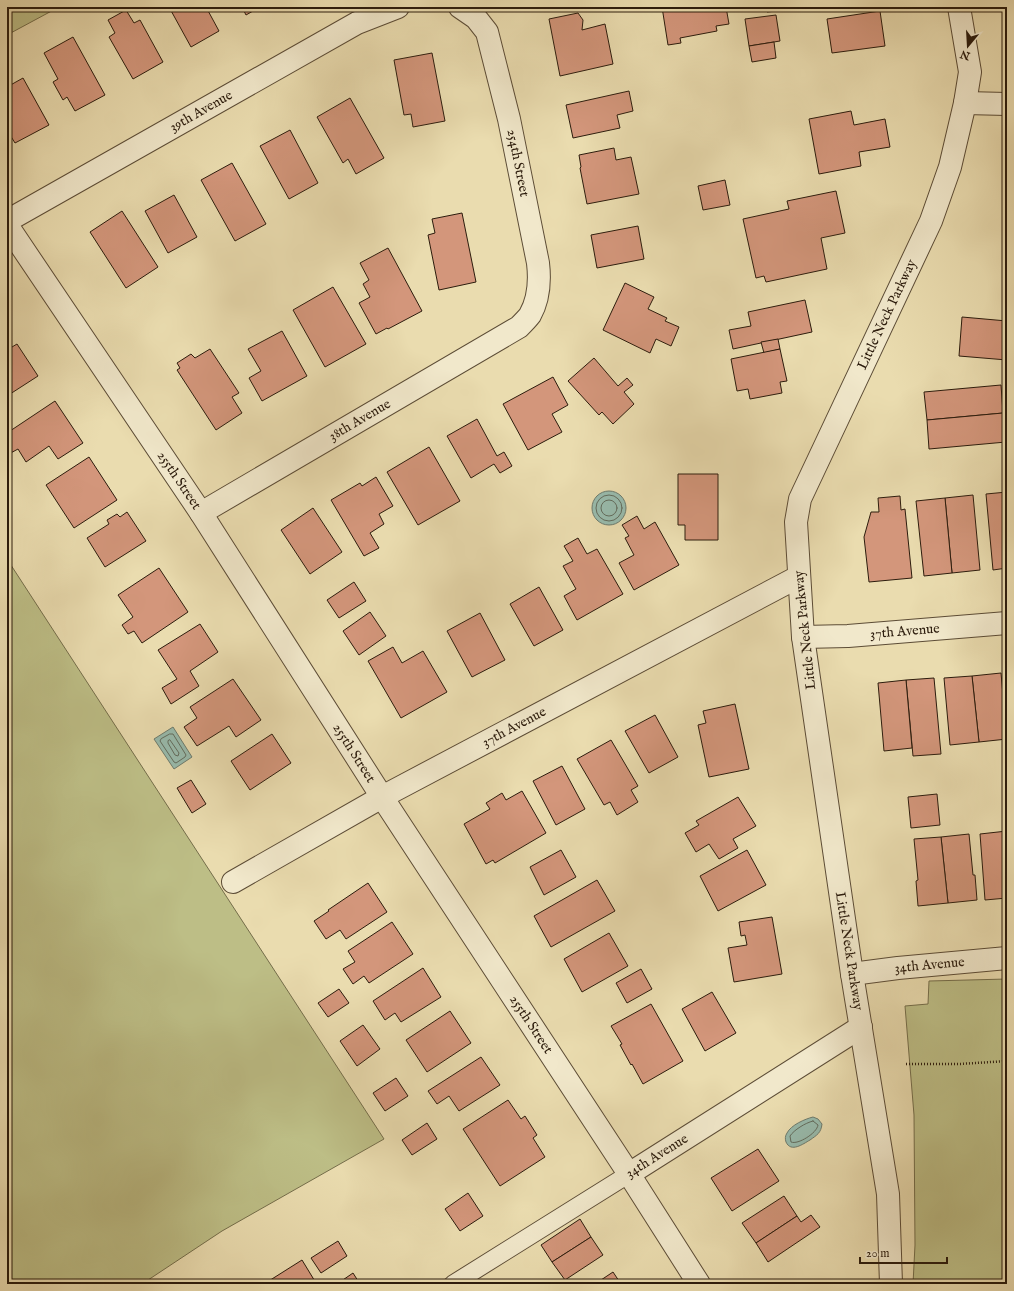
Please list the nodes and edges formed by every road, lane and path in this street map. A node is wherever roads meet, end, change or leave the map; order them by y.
1 (398, 7) edge
2 (460, 7) edge
3 (960, 7) edge
4 (965, 104) junction
5 (1007, 104) edge
6 (7, 221) edge
7 (7, 225) edge
8 (519, 327) joint
9 (201, 513) junction
10 (798, 577) junction
11 (1007, 623) edge
12 (803, 637) junction
13 (382, 797) junction
14 (232, 882) dead end
15 (1007, 958) edge
16 (852, 974) junction
17 (861, 1027) junction
18 (1007, 1061) edge
19 (906, 1064) dead end
20 (629, 1174) junction
21 (453, 1284) edge
22 (699, 1284) edge
23 (891, 1284) edge

1 - 6 street, 39th Avenue
2 - 8 street, 254th Street
3 - 4 street, Little Neck Parkway
4 - 5 street
4 - 10 street, Little Neck Parkway
7 - 9 street, 255th Street
8 - 9 street, 38th Avenue
9 - 13 street, 255th Street
10 - 12 street, Little Neck Parkway
10 - 13 street, 37th Avenue
11 - 12 street, 37th Avenue
12 - 16 street, Little Neck Parkway
13 - 14 street, 37th Avenue
13 - 20 street, 255th Street
15 - 16 street, 34th Avenue
16 - 17 street, Little Neck Parkway
17 - 20 street, 34th Avenue
17 - 23 street, Little Neck Parkway
18 - 19 path
20 - 21 lane, 34th Avenue
20 - 22 street, 255th Street

